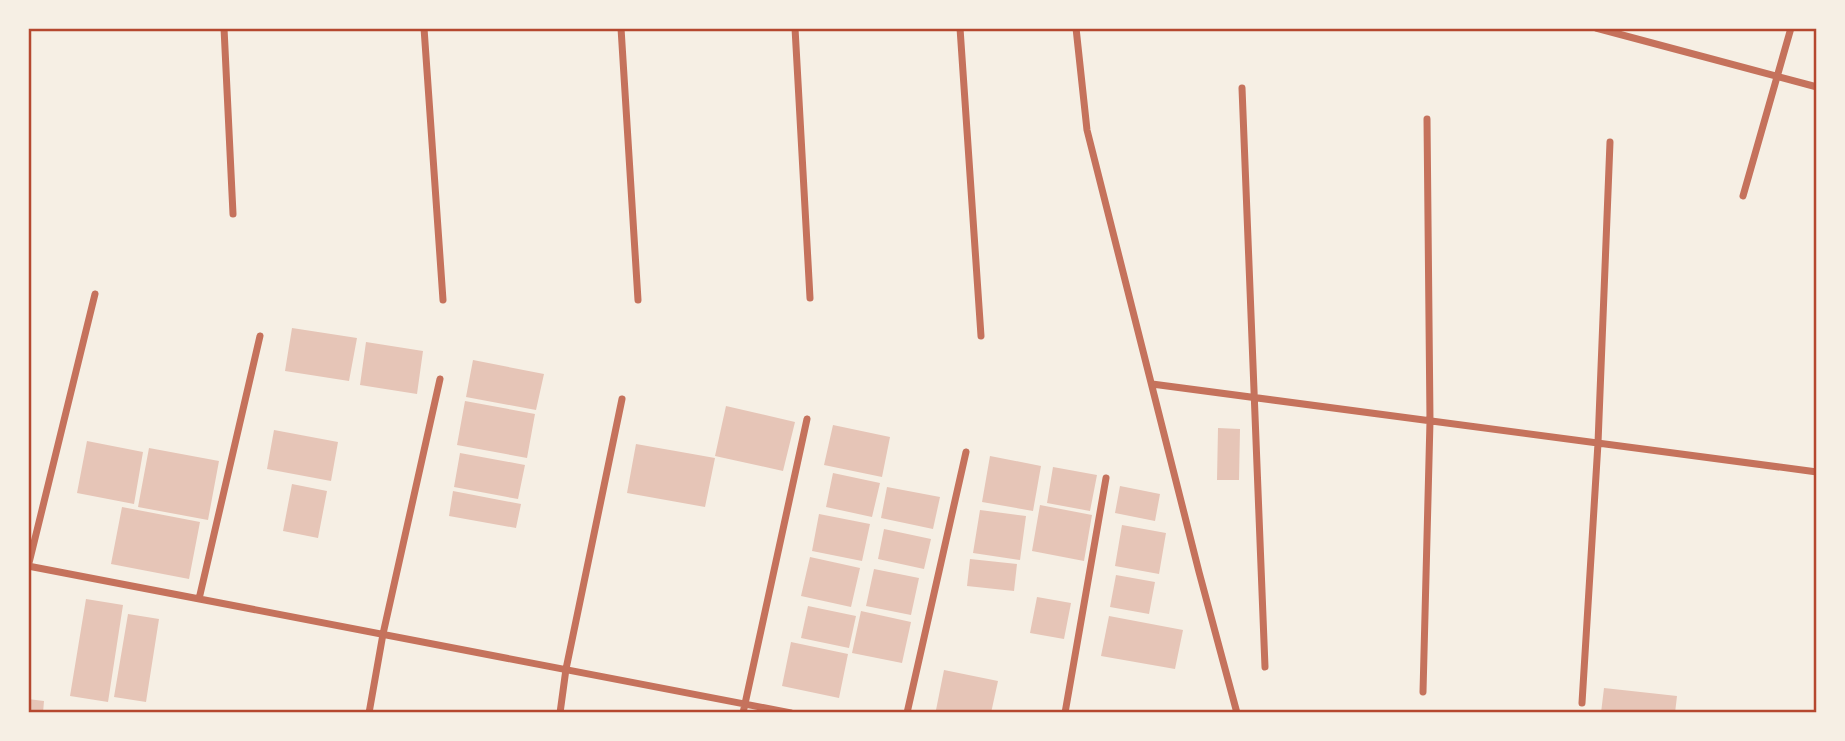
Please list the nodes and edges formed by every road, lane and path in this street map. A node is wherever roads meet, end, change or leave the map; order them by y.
1 (224, 28) edge
2 (424, 28) edge
3 (621, 28) edge
4 (795, 28) edge
5 (960, 28) edge
6 (1076, 28) edge
7 (1596, 28) edge
8 (1791, 28) edge
9 (1778, 76) junction
10 (1817, 87) edge
11 (1242, 88) dead end
12 (1427, 119) dead end
13 (1610, 142) dead end
14 (1743, 196) dead end
15 (233, 214) dead end
16 (95, 294) dead end
17 (810, 298) dead end
18 (443, 300) dead end
19 (638, 300) dead end
20 (981, 335) dead end
21 (260, 336) dead end
22 (440, 379) dead end
23 (1152, 384) junction
24 (1255, 398) junction
25 (622, 399) dead end
26 (807, 419) dead end
27 (1430, 421) junction
28 (1598, 443) junction
29 (966, 452) dead end
30 (1817, 472) edge
31 (1106, 478) dead end
32 (28, 566) edge
33 (199, 599) junction
34 (383, 634) junction
35 (1265, 667) dead end
36 (566, 669) junction
37 (1423, 692) dead end
38 (1582, 703) dead end
39 (744, 709) edge
40 (369, 713) edge
41 (561, 713) edge
42 (791, 713) edge
43 (907, 713) edge
44 (1065, 713) edge
45 (1237, 713) edge

1 - 15 street
2 - 18 street
3 - 19 street
4 - 17 street
5 - 20 street
6 - 23 street
7 - 9 street
8 - 9 street
9 - 10 street
9 - 14 street
11 - 24 street
12 - 27 street
13 - 28 street
16 - 32 street
21 - 33 street
22 - 34 street
23 - 24 street
23 - 45 street
24 - 27 street
24 - 35 street
25 - 36 street
26 - 39 street
27 - 28 street
27 - 37 street
28 - 30 street
28 - 38 street
29 - 43 street
31 - 44 street
32 - 33 street
33 - 34 street
34 - 36 street
34 - 40 street
36 - 39 street
36 - 41 street
39 - 42 street

